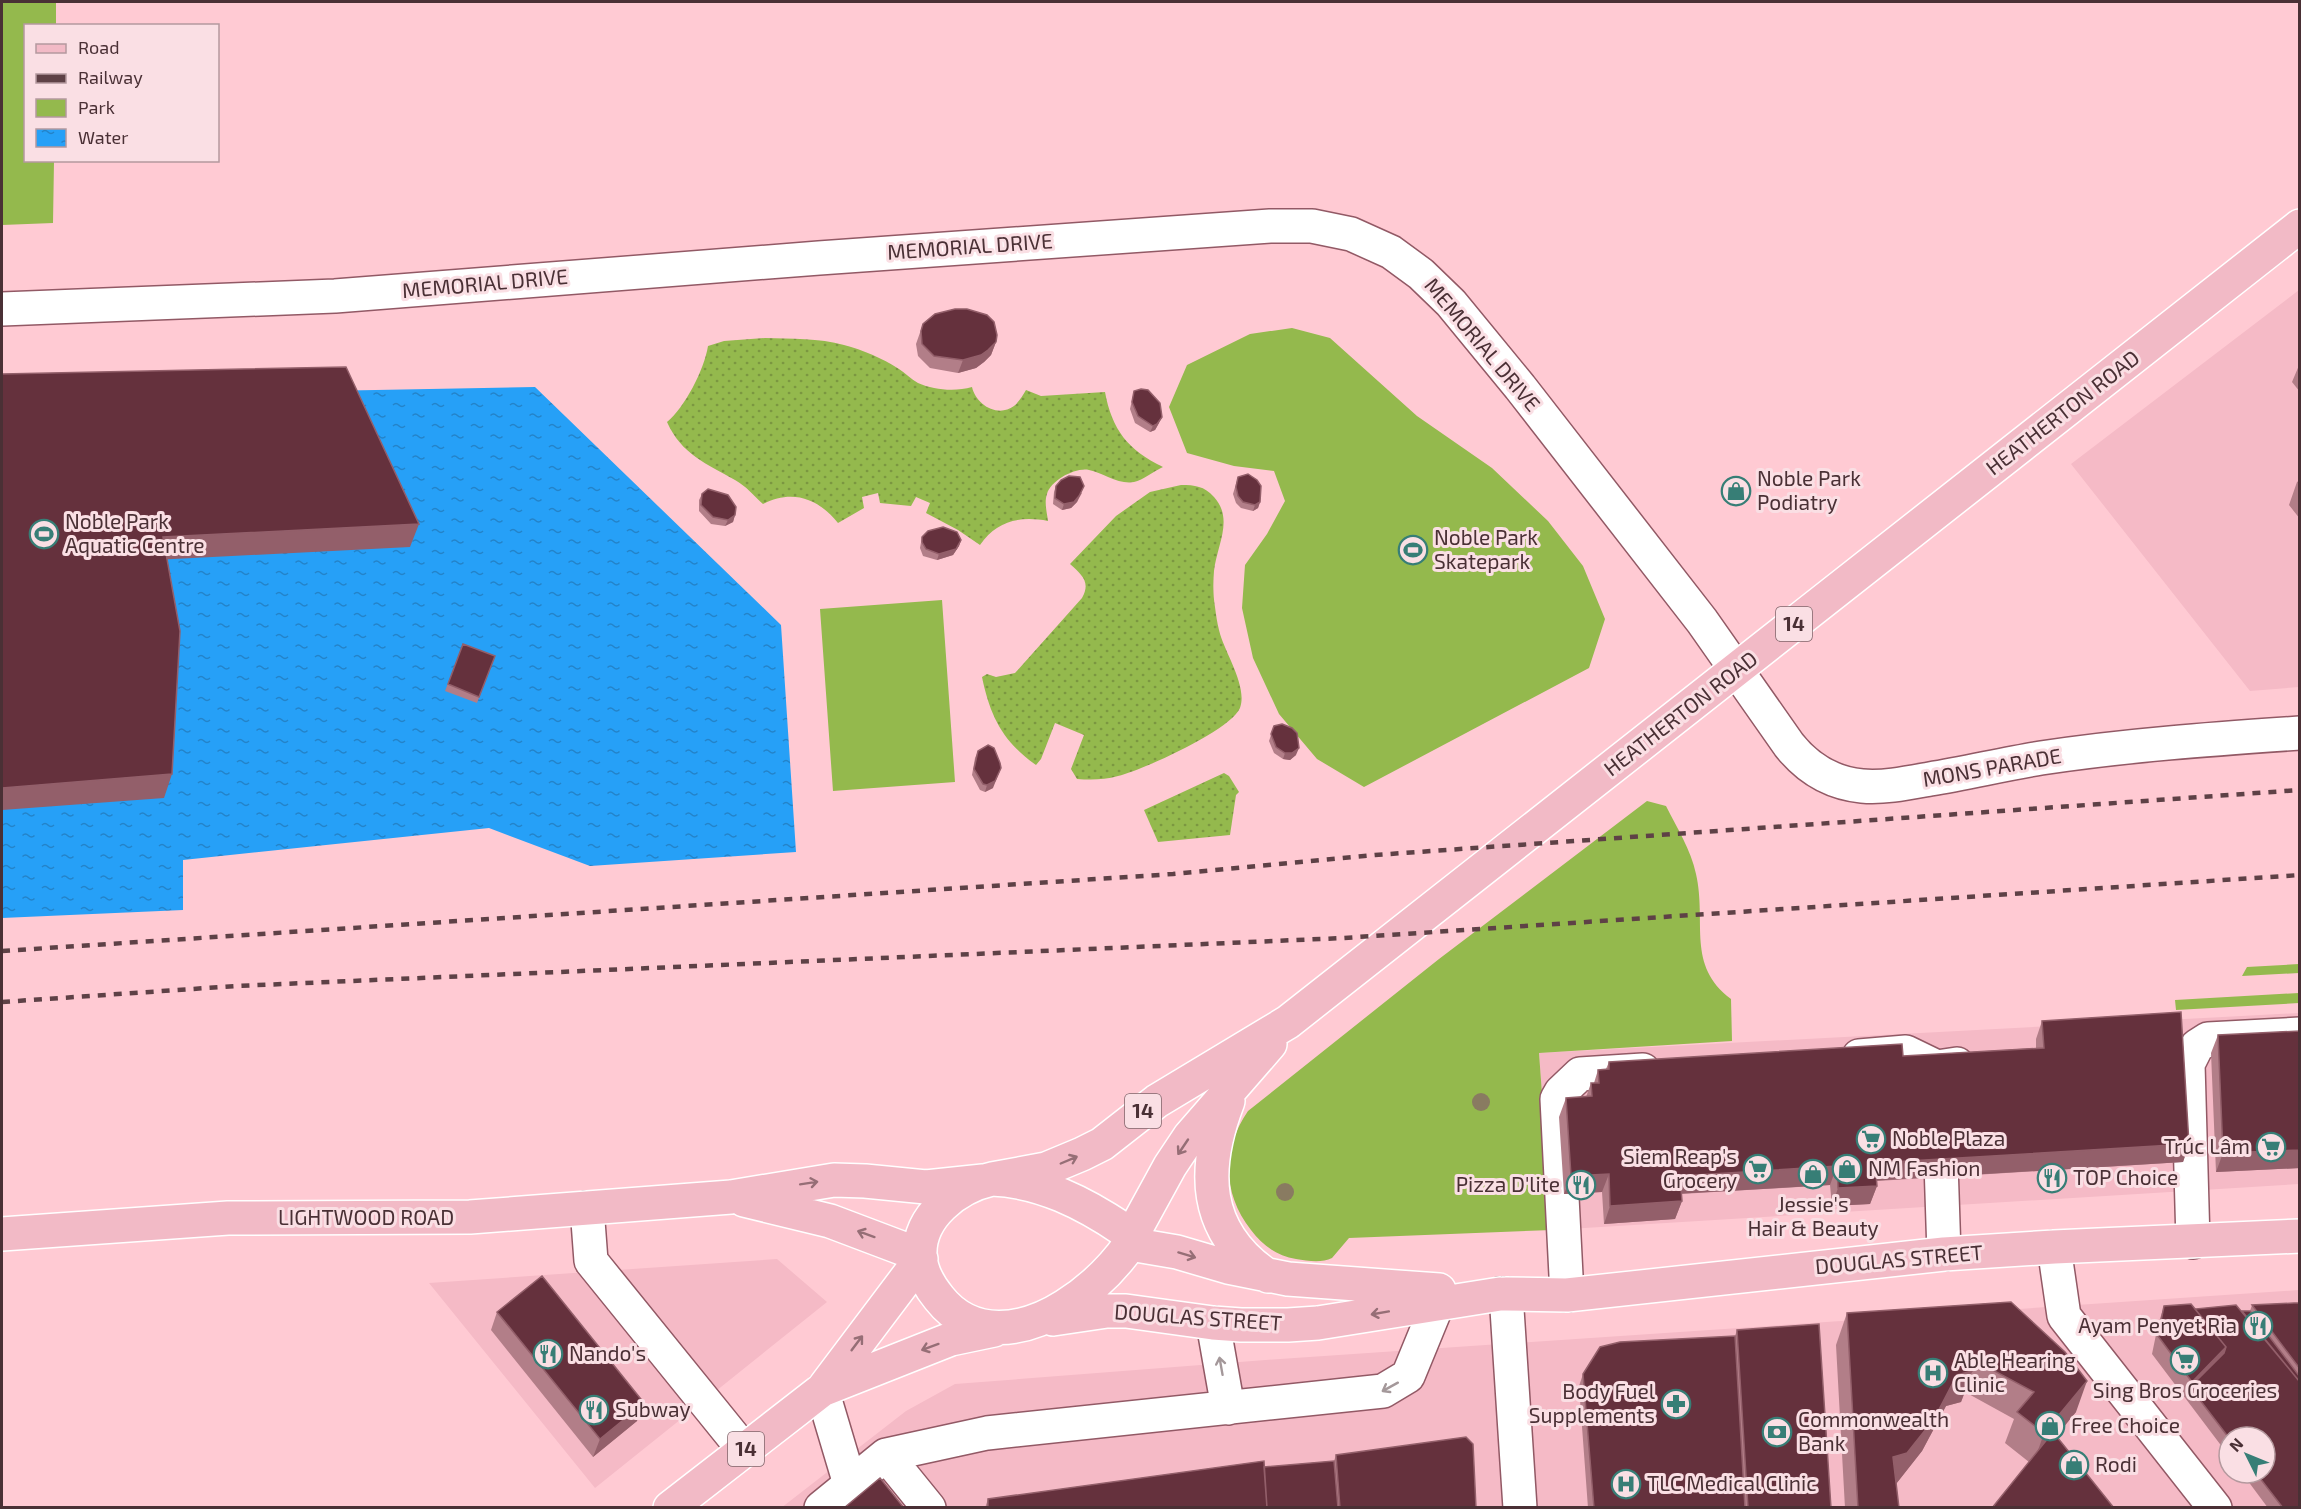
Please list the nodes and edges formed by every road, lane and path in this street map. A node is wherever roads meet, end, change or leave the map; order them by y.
1 (2300, 226) edge
2 (2, 309) edge
3 (1737, 669) junction
4 (2300, 733) edge
5 (1288, 1022) junction
6 (2300, 1034) edge
7 (1824, 1060) edge
8 (1990, 1060) edge
9 (1937, 1067) junction
10 (1673, 1068) edge
11 (1234, 1085) junction
12 (987, 1180) junction
13 (731, 1197) junction
14 (587, 1208) junction
15 (2, 1234) edge
16 (2300, 1236) edge
17 (1130, 1241) junction
18 (2193, 1242) junction
19 (2054, 1247) junction
20 (1944, 1254) junction
21 (920, 1257) junction
22 (1269, 1276) junction
23 (1503, 1294) junction
24 (1567, 1295) junction
25 (1438, 1303) junction
26 (1213, 1323) junction
27 (1022, 1324) junction
28 (822, 1390) junction
29 (1228, 1408) junction
30 (744, 1450) junction
31 (886, 1455) junction
32 (850, 1484) junction
33 (670, 1508) edge
34 (821, 1508) edge
35 (930, 1508) edge
36 (1520, 1508) edge
37 (2215, 1508) edge

1 - 3 main road, HEATHERTON ROAD / 14
2 - 3 street, MEMORIAL DRIVE
3 - 4 street, MONS PARADE
3 - 5 main road, HEATHERTON ROAD / 14
5 - 11 main road, HEATHERTON ROAD / 14
12 -> 5 main road, HEATHERTON ROAD / 14
6 - 18 street
7 - 9 street
8 - 9 street
9 - 20 street
10 - 24 street
11 -> 17 main road, HEATHERTON ROAD / 14
11 - 22 main road
13 -> 12 main road, LIGHTWOOD ROAD
12 - 17 main road
12 - 21 main road, 14
13 - 14 main road, LIGHTWOOD ROAD
21 -> 13 main road, LIGHTWOOD ROAD
14 - 15 main road, LIGHTWOOD ROAD
14 - 30 street
16 - 18 main road, DOUGLAS STREET
17 -> 22 main road, DOUGLAS STREET
17 - 27 main road, 14
18 - 19 main road, DOUGLAS STREET
19 - 20 main road, DOUGLAS STREET
19 - 37 street
20 - 24 main road, DOUGLAS STREET
21 - 27 main road
28 -> 21 main road, 14
22 - 23 main road, DOUGLAS STREET
23 - 24 main road, DOUGLAS STREET
23 - 25 main road, DOUGLAS STREET
23 - 36 street
25 -> 26 main road, DOUGLAS STREET
25 -> 29 street
26 - 27 main road, DOUGLAS STREET
29 -> 26 street
27 -> 28 main road, 14
28 - 30 main road, 14
28 - 32 street
29 - 31 street
30 - 33 main road, 14
31 - 32 street
31 - 35 street
32 - 34 street

